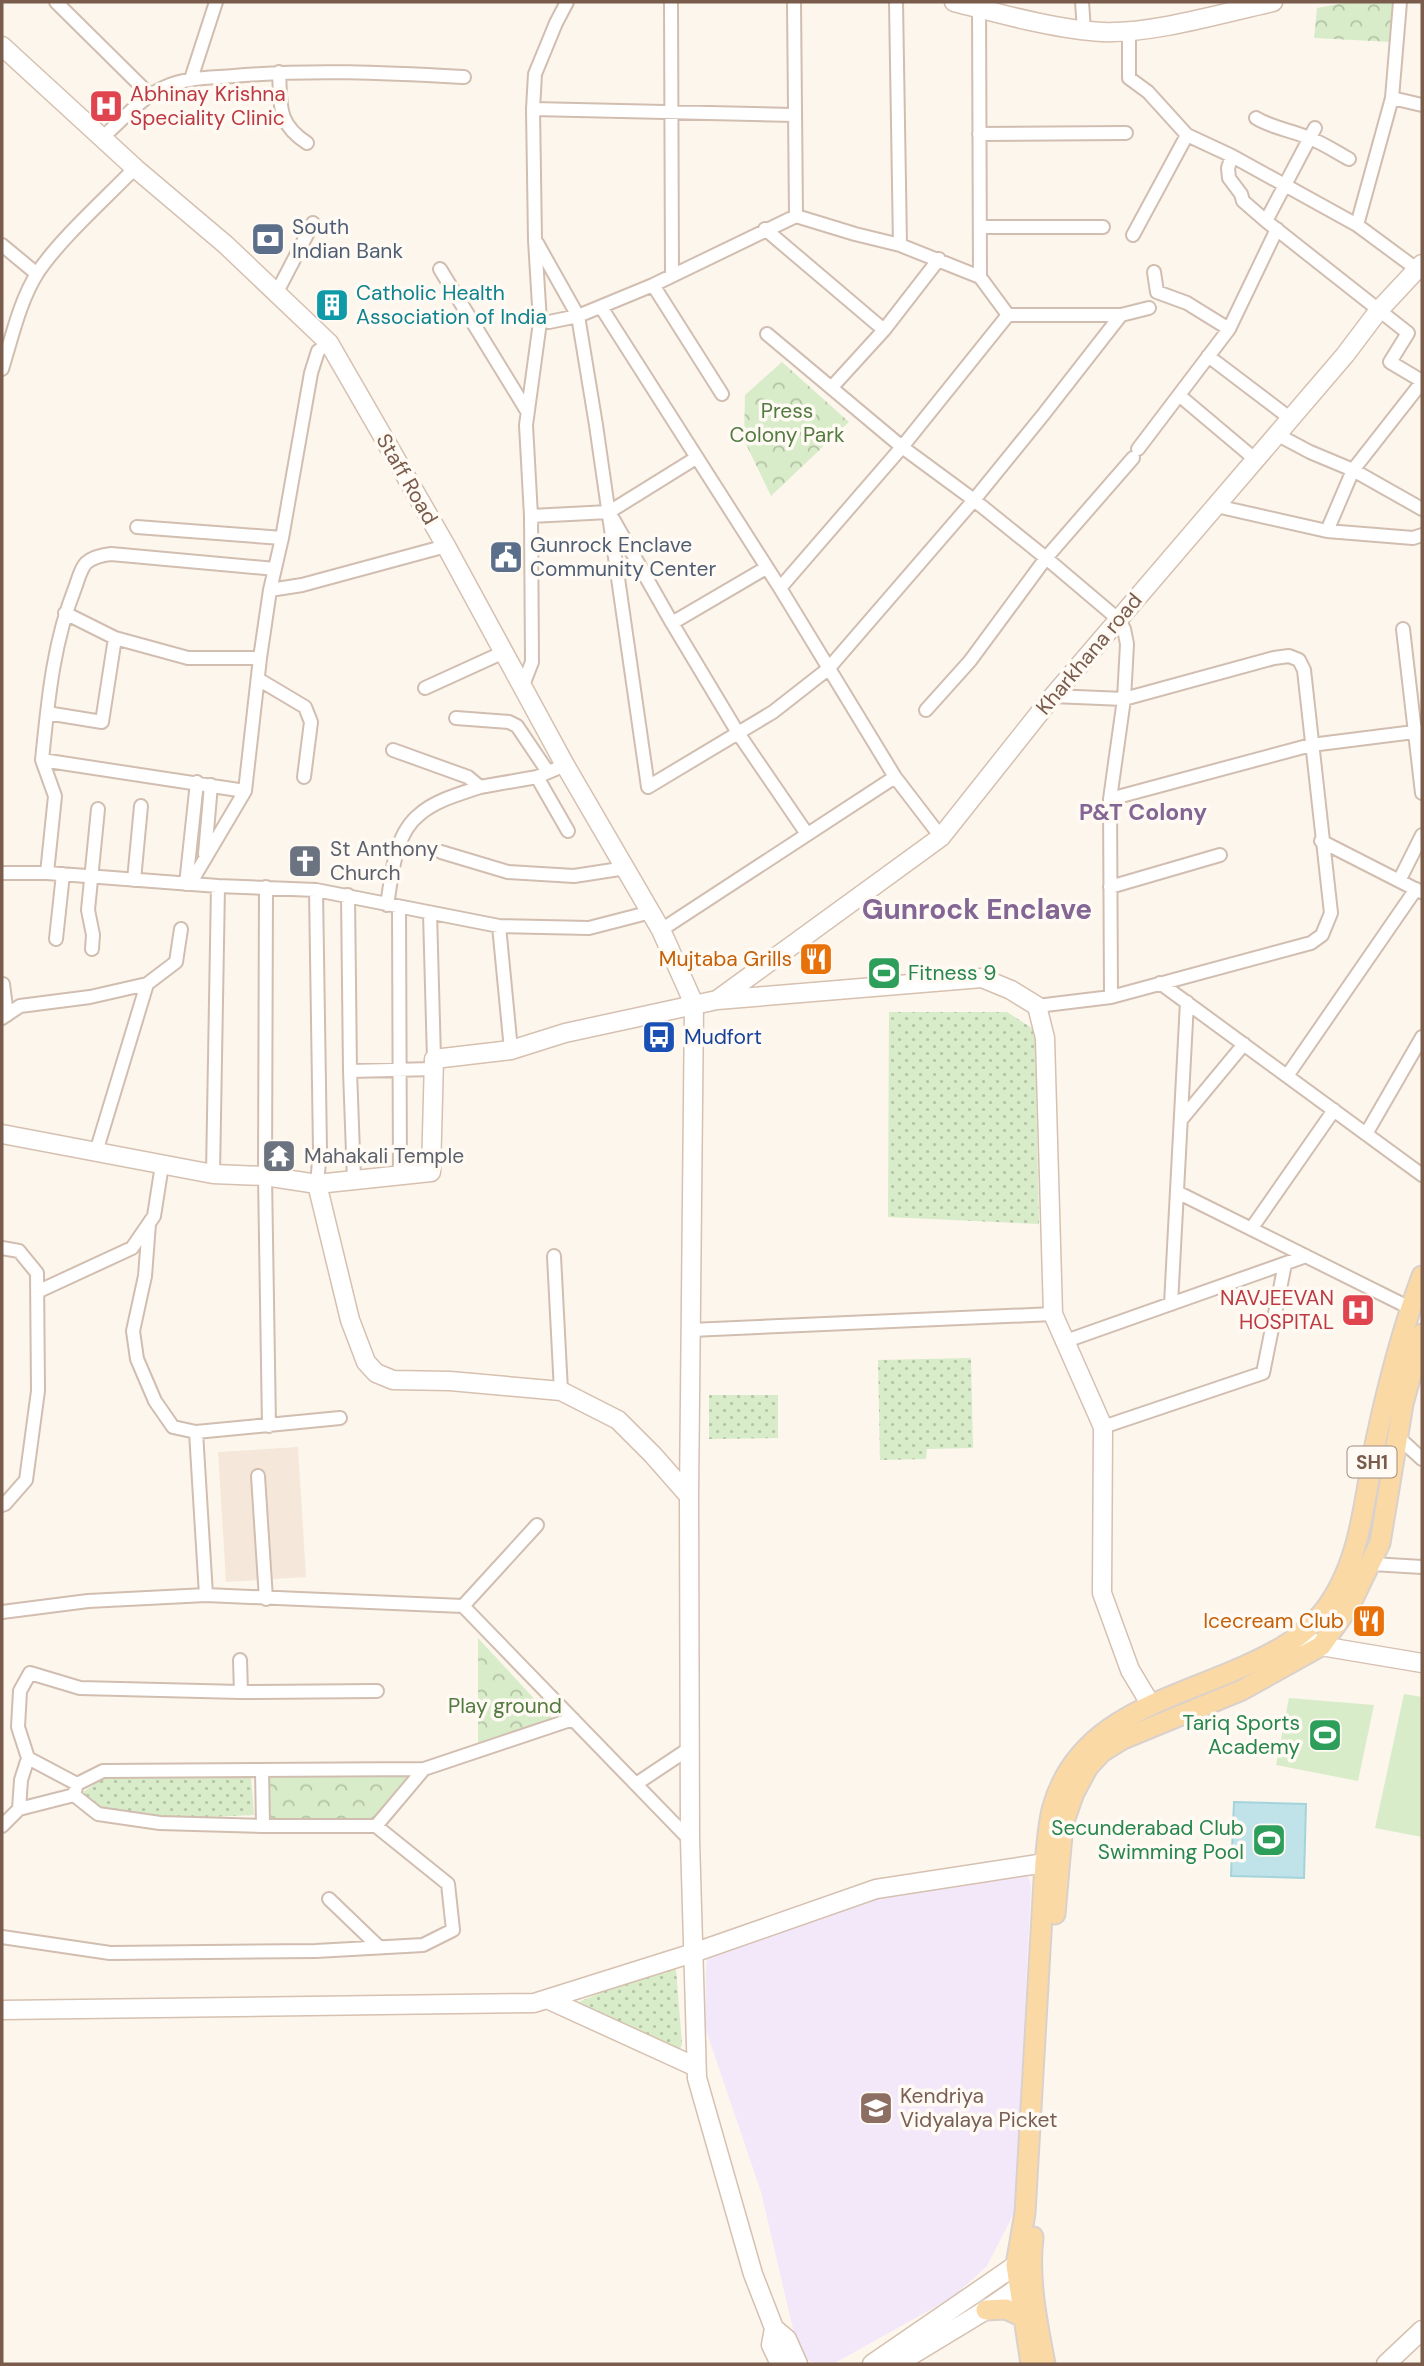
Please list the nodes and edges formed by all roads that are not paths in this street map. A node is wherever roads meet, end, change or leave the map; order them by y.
1 (57, 2) edge
2 (216, 2) edge
3 (567, 2) edge
4 (671, 2) edge
5 (794, 2) edge
6 (897, 2) edge
7 (954, 2) edge
8 (1082, 2) edge
9 (1273, 2) edge
10 (1399, 2) edge
11 (979, 5) edge
12 (1084, 30) junction
13 (1129, 30) junction
14 (2, 46) edge
15 (279, 72) junction
16 (464, 76) dead end
17 (191, 79) junction
18 (150, 95) junction
19 (1392, 98) junction
20 (1422, 105) edge
21 (533, 109) junction
22 (672, 113) junction
23 (793, 115) junction
24 (1256, 118) dead end
25 (1126, 133) dead end
26 (1313, 133) junction
27 (979, 134) junction
28 (1188, 135) junction
29 (103, 137) junction
30 (307, 143) dead end
31 (1233, 156) junction
32 (1349, 159) dead end
33 (135, 168) junction
34 (1286, 186) junction
35 (796, 216) junction
36 (1266, 221) junction
37 (313, 223) dead end
38 (1357, 225) junction
39 (1103, 226) dead end
40 (980, 227) junction
41 (765, 229) junction
42 (1277, 229) junction
43 (1133, 235) dead end
44 (535, 240) junction
45 (2, 245) edge
46 (900, 245) junction
47 (939, 259) junction
48 (440, 269) dead end
49 (1420, 269) edge
50 (1154, 271) dead end
51 (37, 274) junction
52 (672, 275) junction
53 (980, 277) junction
54 (653, 285) junction
55 (277, 292) junction
56 (601, 307) junction
57 (1149, 308) dead end
58 (1379, 310) junction
59 (1008, 315) junction
60 (1121, 315) junction
61 (578, 316) junction
62 (549, 323) dead end
63 (884, 330) junction
64 (1229, 330) junction
65 (767, 334) dead end
66 (329, 343) junction
67 (1208, 356) junction
68 (3, 364) edge
69 (1422, 382) edge
70 (832, 387) junction
71 (722, 394) dead end
72 (1180, 396) junction
73 (527, 411) junction
74 (1291, 419) junction
75 (1278, 435) junction
76 (902, 447) junction
77 (696, 458) junction
78 (1256, 460) junction
79 (1353, 470) junction
80 (974, 500) junction
81 (1216, 506) junction
82 (1422, 509) edge
83 (609, 512) junction
84 (531, 516) junction
85 (137, 527) dead end
86 (1327, 531) junction
87 (1422, 534) edge
88 (282, 538) junction
89 (446, 546) junction
90 (1046, 558) junction
91 (766, 568) junction
92 (275, 569) junction
93 (780, 588) junction
94 (270, 590) junction
95 (65, 613) junction
96 (1118, 619) junction
97 (671, 623) junction
98 (1403, 629) dead end
99 (115, 638) junction
100 (504, 652) junction
101 (260, 658) junction
102 (828, 669) junction
103 (258, 679) junction
104 (523, 685) junction
105 (425, 688) dead end
106 (1053, 696) junction
107 (1124, 699) junction
108 (926, 710) dead end
109 (47, 713) junction
110 (456, 718) dead end
111 (1419, 732) edge
112 (738, 733) junction
113 (1311, 745) junction
114 (393, 750) dead end
115 (43, 760) junction
116 (550, 771) junction
117 (304, 777) dead end
118 (895, 777) junction
119 (197, 782) junction
120 (211, 785) junction
121 (480, 787) junction
122 (245, 791) junction
123 (1422, 793) edge
124 (1110, 799) junction
125 (141, 806) dead end
126 (98, 809) dead end
127 (568, 831) dead end
128 (807, 835) junction
129 (1422, 835) edge
130 (941, 837) junction
131 (1321, 841) junction
132 (441, 852) dead end
133 (1220, 855) dead end
134 (205, 857) junction
135 (626, 869) junction
136 (2, 873) edge
137 (47, 873) junction
138 (63, 874) junction
139 (91, 877) junction
140 (1400, 879) junction
141 (134, 880) junction
142 (188, 884) junction
143 (218, 887) junction
144 (266, 887) junction
145 (1110, 887) junction
146 (316, 890) junction
147 (1419, 891) edge
148 (348, 895) junction
149 (393, 907) junction
150 (651, 912) junction
151 (430, 914) junction
152 (499, 926) junction
153 (181, 929) dead end
154 (662, 930) junction
155 (56, 939) dead end
156 (92, 949) dead end
157 (1160, 983) junction
158 (3, 984) edge
159 (147, 984) junction
160 (1111, 997) junction
161 (717, 1000) junction
162 (1187, 1002) junction
163 (694, 1004) junction
164 (1037, 1006) junction
165 (4, 1016) edge
166 (1422, 1037) edge
167 (1244, 1044) junction
168 (511, 1050) junction
169 (434, 1064) junction
170 (399, 1069) junction
171 (350, 1072) junction
172 (1287, 1076) junction
173 (1334, 1110) junction
174 (1181, 1120) junction
175 (2, 1134) edge
176 (1366, 1134) junction
177 (96, 1152) junction
178 (162, 1165) junction
179 (213, 1174) junction
180 (400, 1175) junction
181 (1422, 1175) edge
182 (265, 1176) junction
183 (354, 1180) junction
184 (317, 1184) junction
185 (1177, 1192) junction
186 (149, 1224) junction
187 (1251, 1229) junction
188 (2, 1248) edge
189 (554, 1256) dead end
190 (1307, 1256) junction
191 (1285, 1264) junction
192 (1422, 1276) edge
193 (39, 1291) junction
194 (1171, 1304) junction
195 (1410, 1308) junction
196 (1053, 1314) junction
197 (691, 1330) junction
198 (1422, 1334) edge
199 (1066, 1341) junction
200 (561, 1391) junction
201 (340, 1418) dead end
202 (269, 1426) junction
203 (1103, 1427) junction
204 (196, 1432) junction
205 (1398, 1437) junction
206 (1422, 1459) edge
207 (258, 1476) dead end
208 (689, 1496) junction
209 (2, 1505) edge
210 (537, 1525) dead end
211 (1371, 1564) junction
212 (1422, 1567) edge
213 (206, 1595) junction
214 (266, 1599) junction
215 (463, 1606) junction
216 (2, 1612) edge
217 (1301, 1637) junction
218 (1321, 1646) junction
219 (240, 1660) dead end
220 (1422, 1663) edge
221 (377, 1691) dead end
222 (241, 1692) junction
223 (1152, 1705) junction
224 (573, 1719) junction
225 (690, 1748) junction
226 (28, 1758) junction
227 (424, 1769) junction
228 (262, 1770) junction
229 (636, 1784) junction
230 (76, 1790) junction
231 (19, 1809) junction
232 (2, 1826) edge
233 (263, 1826) junction
234 (376, 1826) junction
235 (690, 1840) junction
236 (1045, 1863) junction
237 (329, 1899) dead end
238 (2, 1937) edge
239 (379, 1947) junction
240 (693, 1952) junction
241 (547, 1999) junction
242 (2, 2010) edge
243 (696, 2067) junction
244 (1024, 2273) junction
245 (986, 2310) junction
246 (1023, 2317) junction
247 (774, 2328) junction
248 (1420, 2335) edge
249 (780, 2364) edge
250 (798, 2364) edge
251 (872, 2364) edge
252 (897, 2364) edge
253 (1031, 2364) edge
254 (1045, 2364) edge
255 (1386, 2364) edge

1 - 18 street
2 - 17 street
3 - 21 street
4 - 22 street
5 - 23 street
6 - 46 street
7 - 11 street
8 - 12 street
9 - 13 street
10 - 19 street
11 - 12 street
11 - 27 street
12 - 13 street
13 - 28 street
14 - 29 street, Staff Road
15 - 16 street
15 - 17 street
15 - 30 street
17 - 18 street
18 - 29 street
19 - 20 street
19 - 38 street
21 - 22 street
21 - 44 street
22 - 23 street
22 - 52 street
23 - 35 street
24 - 26 street
25 - 27 street
26 - 32 street
26 - 34 street
27 - 40 street
28 - 31 street
28 - 43 street
29 - 33 street, Staff Road
31 - 34 street
31 - 36 street
33 - 51 street
33 - 55 street, Staff Road
34 - 36 street
34 - 38 street
35 - 41 street
35 - 46 street
36 - 42 street
37 - 55 street
38 - 49 street
39 - 40 street
40 - 53 street
41 - 52 street
41 - 63 street
42 - 58 street
42 - 64 street
44 - 61 street
44 - 73 street
45 - 51 street
46 - 47 street
47 - 53 street
47 - 63 street
48 - 73 street
49 - 58 street, Kharkhana road
50 - 64 street
51 - 68 street
52 - 54 street
53 - 59 street
54 - 56 street
54 - 71 street
55 - 66 street, Staff Road
56 - 61 street
56 - 77 street
57 - 60 street
58 - 69 street
58 - 74 street, Kharkhana road
59 - 60 street
59 - 76 street
60 - 80 street
61 - 62 street
61 - 83 street
63 - 70 street
64 - 67 street
65 - 70 street
66 - 88 street
66 - 89 street, Staff Road
67 - 72 street
67 - 74 street
69 - 79 street
70 - 76 street
72 - 78 street
72 - 90 street
73 - 84 street
74 - 75 street, Kharkhana road
75 - 78 street, Kharkhana road
75 - 79 street
76 - 80 street
76 - 93 street
77 - 83 street
77 - 91 street
78 - 81 street, Kharkhana road
79 - 82 street
79 - 86 street
80 - 90 street
80 - 102 street
81 - 86 street
81 - 96 street, Kharkhana road
83 - 84 street
83 - 97 street
83 - 112 street
84 - 104 street
85 - 88 street
86 - 87 street
88 - 92 street
89 - 94 street
89 - 100 street, Staff Road
90 - 96 street
90 - 108 street
91 - 93 street
91 - 97 street
92 - 94 street
92 - 95 street
93 - 102 street
94 - 101 street
95 - 99 street
95 - 109 street
96 - 106 street, Kharkhana road
96 - 107 street
97 - 112 street
98 - 111 street
99 - 101 street
99 - 109 street
100 - 104 street, Staff Road
100 - 105 street
101 - 103 street
102 - 112 street
102 - 118 street
103 - 117 street
103 - 122 street
104 - 116 street, Staff Road
106 - 107 street
106 - 130 street, Kharkhana road
107 - 113 street
107 - 124 street
109 - 115 street
110 - 116 street
111 - 113 street
111 - 123 street
112 - 128 street
113 - 124 street
113 - 131 street
114 - 121 street
115 - 119 street
115 - 137 street
116 - 121 street
116 - 127 street
116 - 135 street, Staff Road
118 - 128 street
118 - 130 street
119 - 120 street
119 - 142 street
120 - 122 street
120 - 134 street
121 - 149 street
122 - 134 street
124 - 145 street
125 - 141 street
126 - 139 street
128 - 154 street
129 - 140 street
130 - 161 street, Kharkhana road
131 - 140 street
131 - 157 street
132 - 135 street
133 - 145 street
134 - 142 street
135 - 150 street, Staff Road
136 - 137 street
137 - 138 street
138 - 139 street
138 - 155 street
139 - 141 street
139 - 156 street
140 - 147 street
141 - 142 street
142 - 143 street
143 - 144 street
143 - 179 street
144 - 146 street
144 - 182 street
145 - 160 street
146 - 148 street
146 - 184 street
147 - 172 street
148 - 149 street
148 - 171 street
149 - 151 street
149 - 170 street
150 - 152 street
150 - 154 street, Staff Road
151 - 152 street
151 - 169 street
152 - 168 street
153 - 159 street
154 - 163 street, Staff Road
157 - 160 street
157 - 162 street
158 - 165 street
159 - 165 street
159 - 177 street
160 - 164 street
161 - 163 street
161 - 164 street
162 - 167 street
162 - 174 street
163 - 168 street
163 - 197 street
164 - 196 street
166 - 176 street
167 - 172 street
167 - 174 street
168 - 169 street
169 - 170 street
169 - 180 street
170 - 171 street
170 - 180 street
171 - 183 street
172 - 173 street
173 - 176 street
173 - 187 street
174 - 185 street
175 - 177 street
176 - 181 street
177 - 178 street
178 - 179 street
178 - 186 street
179 - 182 street
180 - 183 street
182 - 184 street
182 - 202 street
183 - 184 street
184 - 200 street
185 - 187 street
185 - 194 street
186 - 193 street
186 - 204 street
187 - 190 street
188 - 193 street
189 - 200 street
190 - 191 street
190 - 195 street
191 - 194 street
191 - 203 street
192 - 195 main road, SH1
193 - 209 street
194 - 199 street
195 - 217 main road, SH1
196 - 197 street
196 - 199 street
197 - 208 street
198 - 205 main road, SH1
199 - 203 street
200 - 208 street
201 - 202 street
202 - 204 street
203 - 223 street
204 - 213 street
205 - 206 street
205 - 211 main road, SH1
207 - 214 street
208 - 225 street
210 - 215 street
211 - 212 street
211 - 218 main road, SH1
213 - 214 street
213 - 216 street
214 - 215 street
215 - 224 street
217 - 218 street
217 - 223 main road, SH1
218 - 220 street
218 - 244 main road, SH1
219 - 222 street
221 - 222 street
222 - 226 street
223 - 236 main road, SH1
224 - 227 street
224 - 229 street
225 - 229 street
225 - 235 street
226 - 230 street
226 - 231 street
227 - 228 street
227 - 234 street
228 - 230 street
228 - 233 street
229 - 235 street
230 - 231 street
230 - 233 street
231 - 232 street
233 - 234 street
234 - 239 street
235 - 240 street
236 - 240 street
236 - 244 main road, SH1
237 - 239 street
238 - 239 street
240 - 241 street
240 - 243 street
241 - 242 street
241 - 243 street
243 - 247 street
244 - 245 street
244 - 246 main road, SH1
244 - 251 street
244 - 254 main road, SH1
245 - 246 main road
245 - 252 street
246 - 253 main road, SH1
247 - 249 street
247 - 250 street
248 - 255 street

